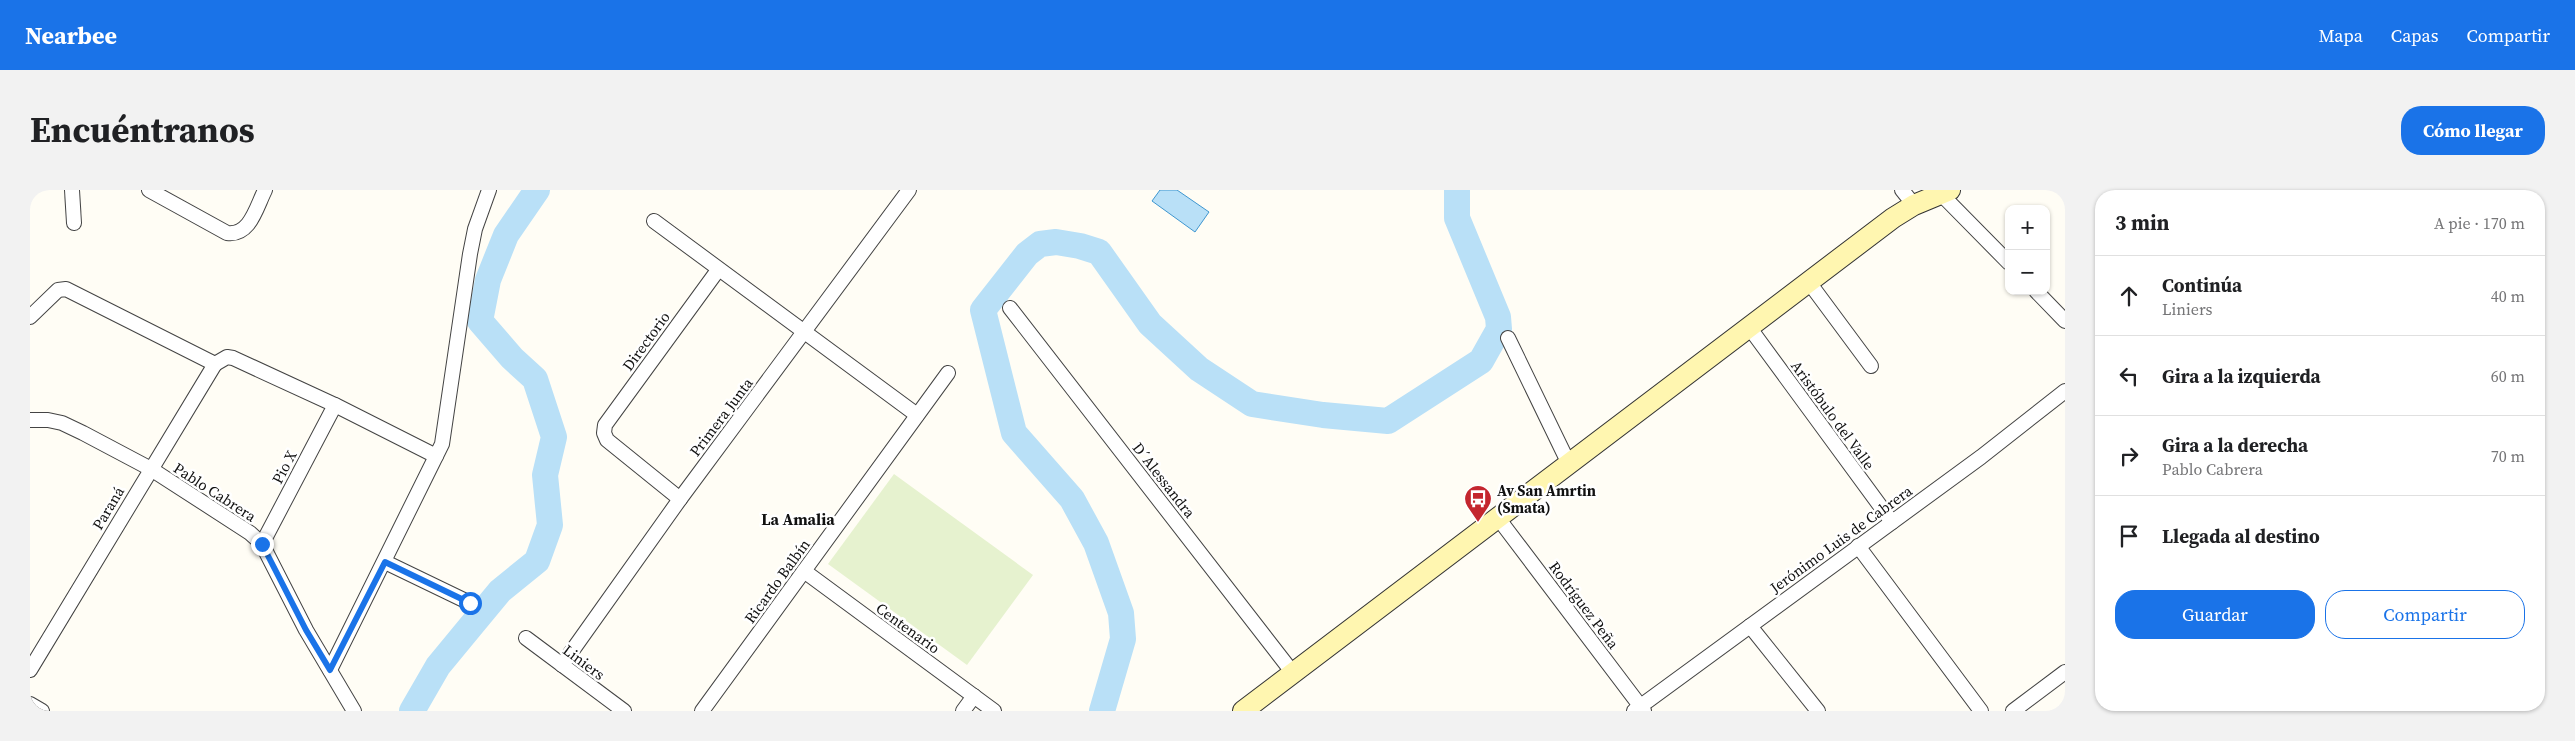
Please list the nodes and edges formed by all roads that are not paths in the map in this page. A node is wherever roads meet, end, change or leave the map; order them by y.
1 (72, 190) edge
2 (149, 190) edge
3 (265, 190) edge
4 (489, 190) edge
5 (909, 190) edge
6 (1945, 192) edge
7 (1908, 197) edge
8 (654, 222) dead end
9 (74, 223) dead end
10 (2005, 259) edge
11 (718, 270) junction
12 (1808, 281) junction
13 (2040, 295) edge
14 (1010, 308) dead end
15 (30, 317) edge
16 (2065, 320) edge
17 (1749, 327) junction
18 (805, 332) junction
19 (1508, 338) dead end
20 (215, 364) junction
21 (1871, 366) dead end
22 (948, 373) dead end
23 (2065, 391) edge
24 (335, 405) junction
25 (918, 415) junction
26 (30, 420) edge
27 (436, 456) junction
28 (1569, 464) junction
29 (151, 469) junction
30 (680, 499) junction
31 (1498, 518) junction
32 (1892, 522) junction
33 (262, 544) junction
34 (1858, 546) junction
35 (385, 562) junction
36 (804, 572) junction
37 (470, 603) dead end
38 (1750, 626) junction
39 (526, 638) dead end
40 (562, 665) junction
41 (30, 670) edge
42 (330, 670) junction
43 (2065, 672) edge
44 (1293, 673) junction
45 (974, 696) junction
46 (30, 704) edge
47 (1640, 709) edge
48 (42, 711) edge
49 (354, 711) edge
50 (624, 711) edge
51 (702, 711) edge
52 (963, 711) edge
53 (994, 711) edge
54 (1243, 711) edge
55 (1818, 711) edge
56 (1981, 711) edge
57 (2013, 711) edge

1 - 9 street
2 - 3 street
4 - 27 street
5 - 18 street, Primera Junta
6 - 7 main road
6 - 10 street
7 - 12 main road
8 - 11 street
11 - 18 street
11 - 30 street, Directorio
12 - 17 main road
12 - 21 street
13 - 16 street
14 - 44 street, D´Alessandra
15 - 20 street
17 - 28 main road
17 - 32 street, Aristóbulo del Valle
18 - 25 street
18 - 30 street, Primera Junta
19 - 28 street
20 - 24 street
20 - 29 street, Paraná
22 - 25 street, Ricardo Balbín
23 - 32 street, Jerónimo Luis de Cabrera
24 - 27 street
24 - 33 street, Pio X
25 - 36 street, Ricardo Balbín
26 - 29 street, Pablo Cabrera
27 - 35 street
28 - 31 main road
29 - 33 street, Pablo Cabrera
29 - 41 street, Paraná
30 - 40 street, Primera Junta
31 - 44 main road
31 - 47 street, Rodríguez Peña
32 - 34 street, Jerónimo Luis de Cabrera
33 - 42 street, Pablo Cabrera
34 - 38 street, Jerónimo Luis de Cabrera
34 - 56 street
35 - 37 street
35 - 42 street
36 - 45 street, Centenario
36 - 51 street, Ricardo Balbín
38 - 47 street, Jerónimo Luis de Cabrera
38 - 55 street
39 - 40 street, Liniers
40 - 50 street, Liniers
42 - 49 street, Pablo Cabrera
43 - 57 street
44 - 54 main road
45 - 52 street
45 - 53 street, Centenario
46 - 48 street

